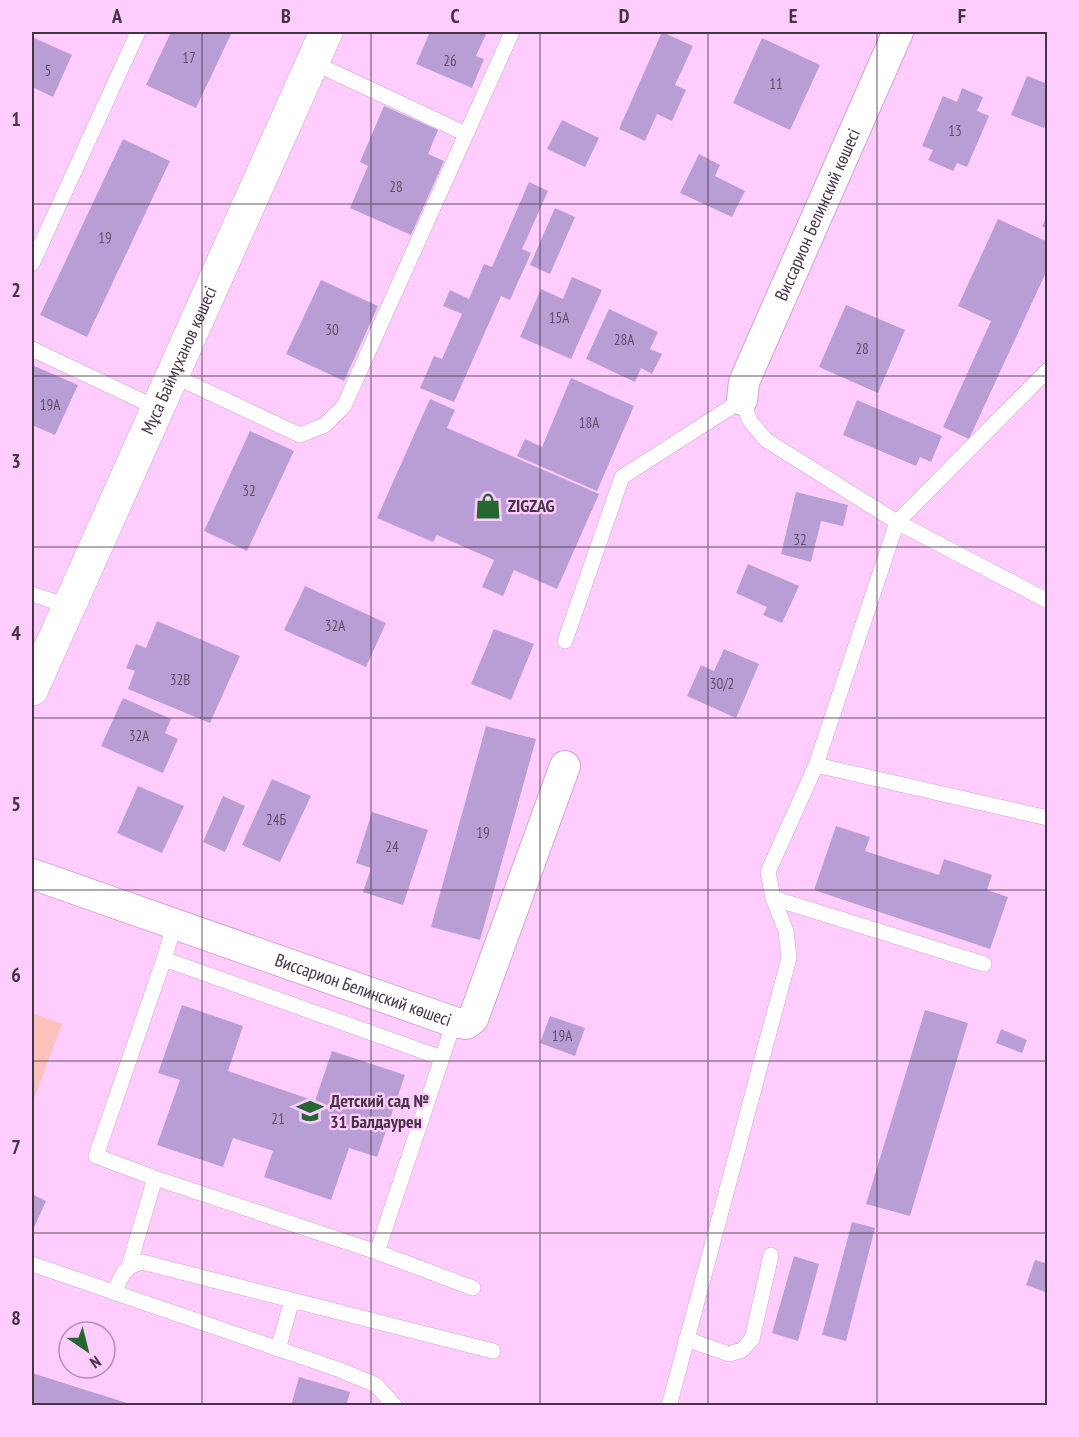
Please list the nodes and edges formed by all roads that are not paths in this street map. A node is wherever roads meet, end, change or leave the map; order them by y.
1 (138, 32) edge
2 (326, 32) edge
3 (512, 32) edge
4 (898, 32) edge
5 (312, 62) junction
6 (466, 134) junction
7 (32, 264) edge
8 (32, 349) edge
9 (1047, 370) edge
10 (172, 375) junction
11 (742, 400) junction
12 (157, 408) junction
13 (897, 522) junction
14 (32, 594) edge
15 (1047, 602) edge
16 (68, 606) junction
17 (565, 641) dead end
18 (32, 689) edge
19 (816, 765) junction
20 (565, 766) dead end
21 (1047, 818) edge
22 (32, 874) edge
23 (773, 898) junction
24 (174, 926) junction
25 (164, 959) junction
26 (984, 964) dead end
27 (454, 1022) junction
28 (442, 1058) junction
29 (155, 1178) junction
30 (377, 1252) junction
31 (771, 1255) dead end
32 (32, 1264) edge
33 (129, 1266) junction
34 (473, 1288) dead end
35 (114, 1293) junction
36 (292, 1300) junction
37 (686, 1339) junction
38 (278, 1349) junction
39 (493, 1351) dead end
40 (395, 1406) edge
41 (669, 1406) edge

1 - 7 lane
2 - 5 main road, Мұса Баймұханов көшесі
3 - 6 lane
4 - 11 street, Виссарион Белинский көшесі
5 - 6 lane
5 - 10 main road, Мұса Баймұханов көшесі
6 - 10 lane
8 - 12 lane
9 - 13 lane
10 - 12 main road, Мұса Баймұханов көшесі
11 - 13 lane
11 - 17 lane
12 - 16 main road, Мұса Баймұханов көшесі
13 - 15 lane
13 - 19 lane
14 - 16 lane
16 - 18 main road, Мұса Баймұханов көшесі
19 - 21 lane
19 - 23 lane
20 - 27 street, Виссарион Белинский көшесі
22 - 24 street, Виссарион Белинский көшесі
23 - 26 lane
23 - 37 lane
24 - 25 lane
24 - 27 street, Виссарион Белинский көшесі
25 - 28 lane
25 - 29 lane
27 - 28 lane
28 - 30 lane
29 - 30 lane
29 - 33 lane
30 - 34 lane
31 - 37 lane
32 - 35 lane
33 - 35 lane
33 - 36 lane
35 - 38 lane
36 - 38 lane
36 - 39 lane
37 - 41 lane
38 - 40 lane

